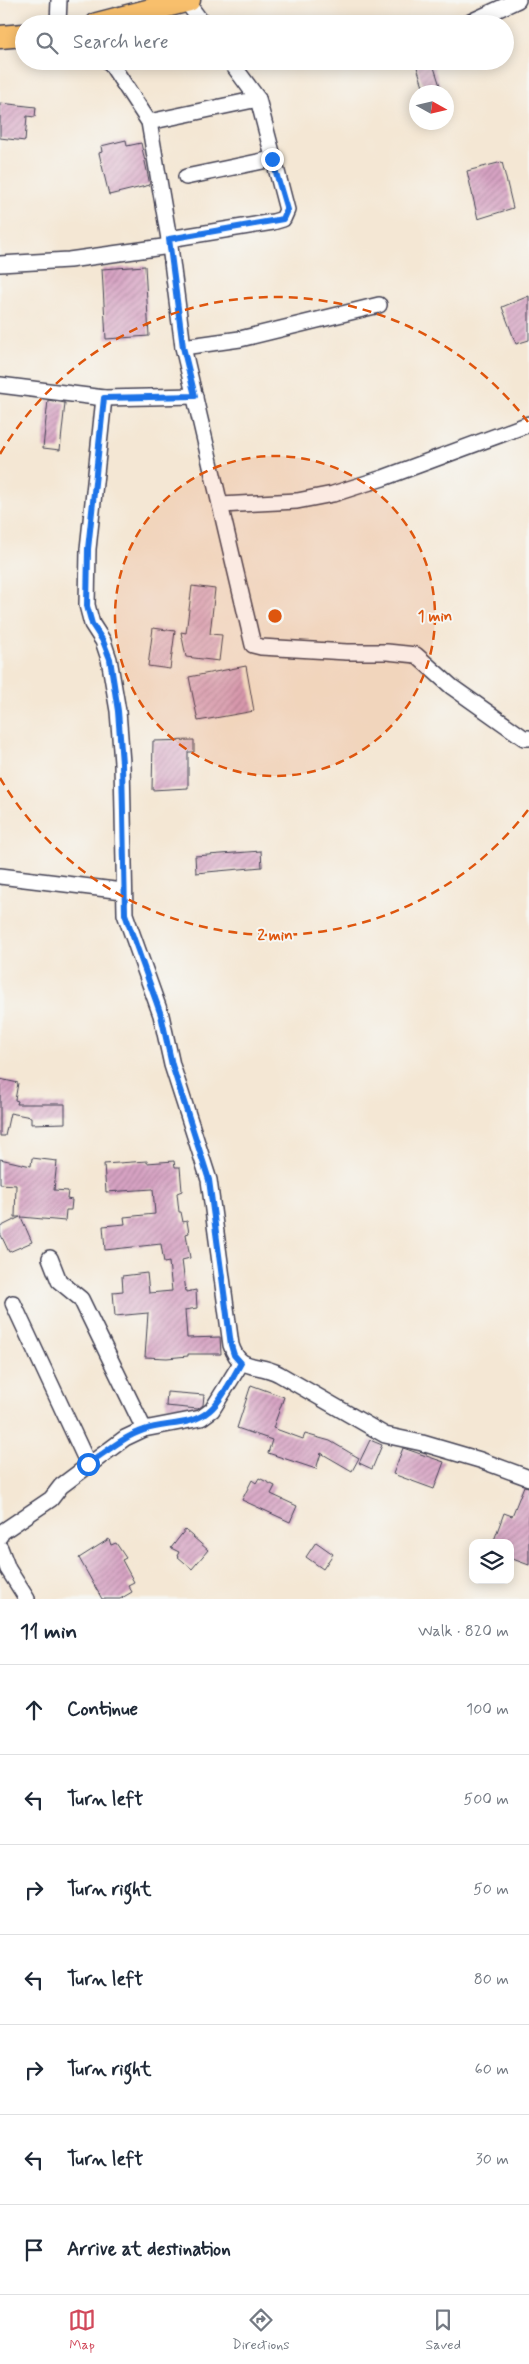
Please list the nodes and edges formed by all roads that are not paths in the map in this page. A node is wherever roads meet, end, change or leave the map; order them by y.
1 (59, 0) edge
2 (187, 0) edge
3 (518, 0) edge
4 (58, 15) edge
5 (131, 15) edge
6 (197, 15) edge
7 (486, 15) edge
8 (15, 36) edge
9 (0, 37) edge
10 (115, 70) edge
11 (237, 70) edge
12 (258, 99) junction
13 (149, 122) junction
14 (272, 159) junction
15 (186, 177) dead end
16 (170, 243) junction
17 (0, 264) edge
18 (379, 305) dead end
19 (183, 347) junction
20 (0, 385) edge
21 (195, 396) junction
22 (104, 398) junction
23 (529, 424) edge
24 (221, 505) junction
25 (529, 738) edge
26 (0, 876) edge
27 (123, 891) junction
28 (50, 1258) dead end
29 (12, 1303) dead end
30 (241, 1363) junction
31 (144, 1429) junction
32 (88, 1464) junction
33 (529, 1478) edge
34 (0, 1536) edge
35 (0, 1548) edge
36 (27, 1599) edge

1 - 4 street
2 - 5 highway
2 - 6 street
3 - 7 street
8 - 9 highway
10 - 13 street
11 - 12 street
12 - 13 street
12 - 14 street
13 - 16 street
14 - 15 street
14 - 16 street
16 - 17 street
16 - 19 street
18 - 19 street
19 - 21 street
20 - 22 street
21 - 22 street
21 - 24 street
22 - 27 street
23 - 24 street
24 - 25 street
26 - 27 street
27 - 30 street
28 - 31 street
29 - 32 street
30 - 31 street
30 - 33 street
31 - 32 street
32 - 34 street
35 - 36 street

